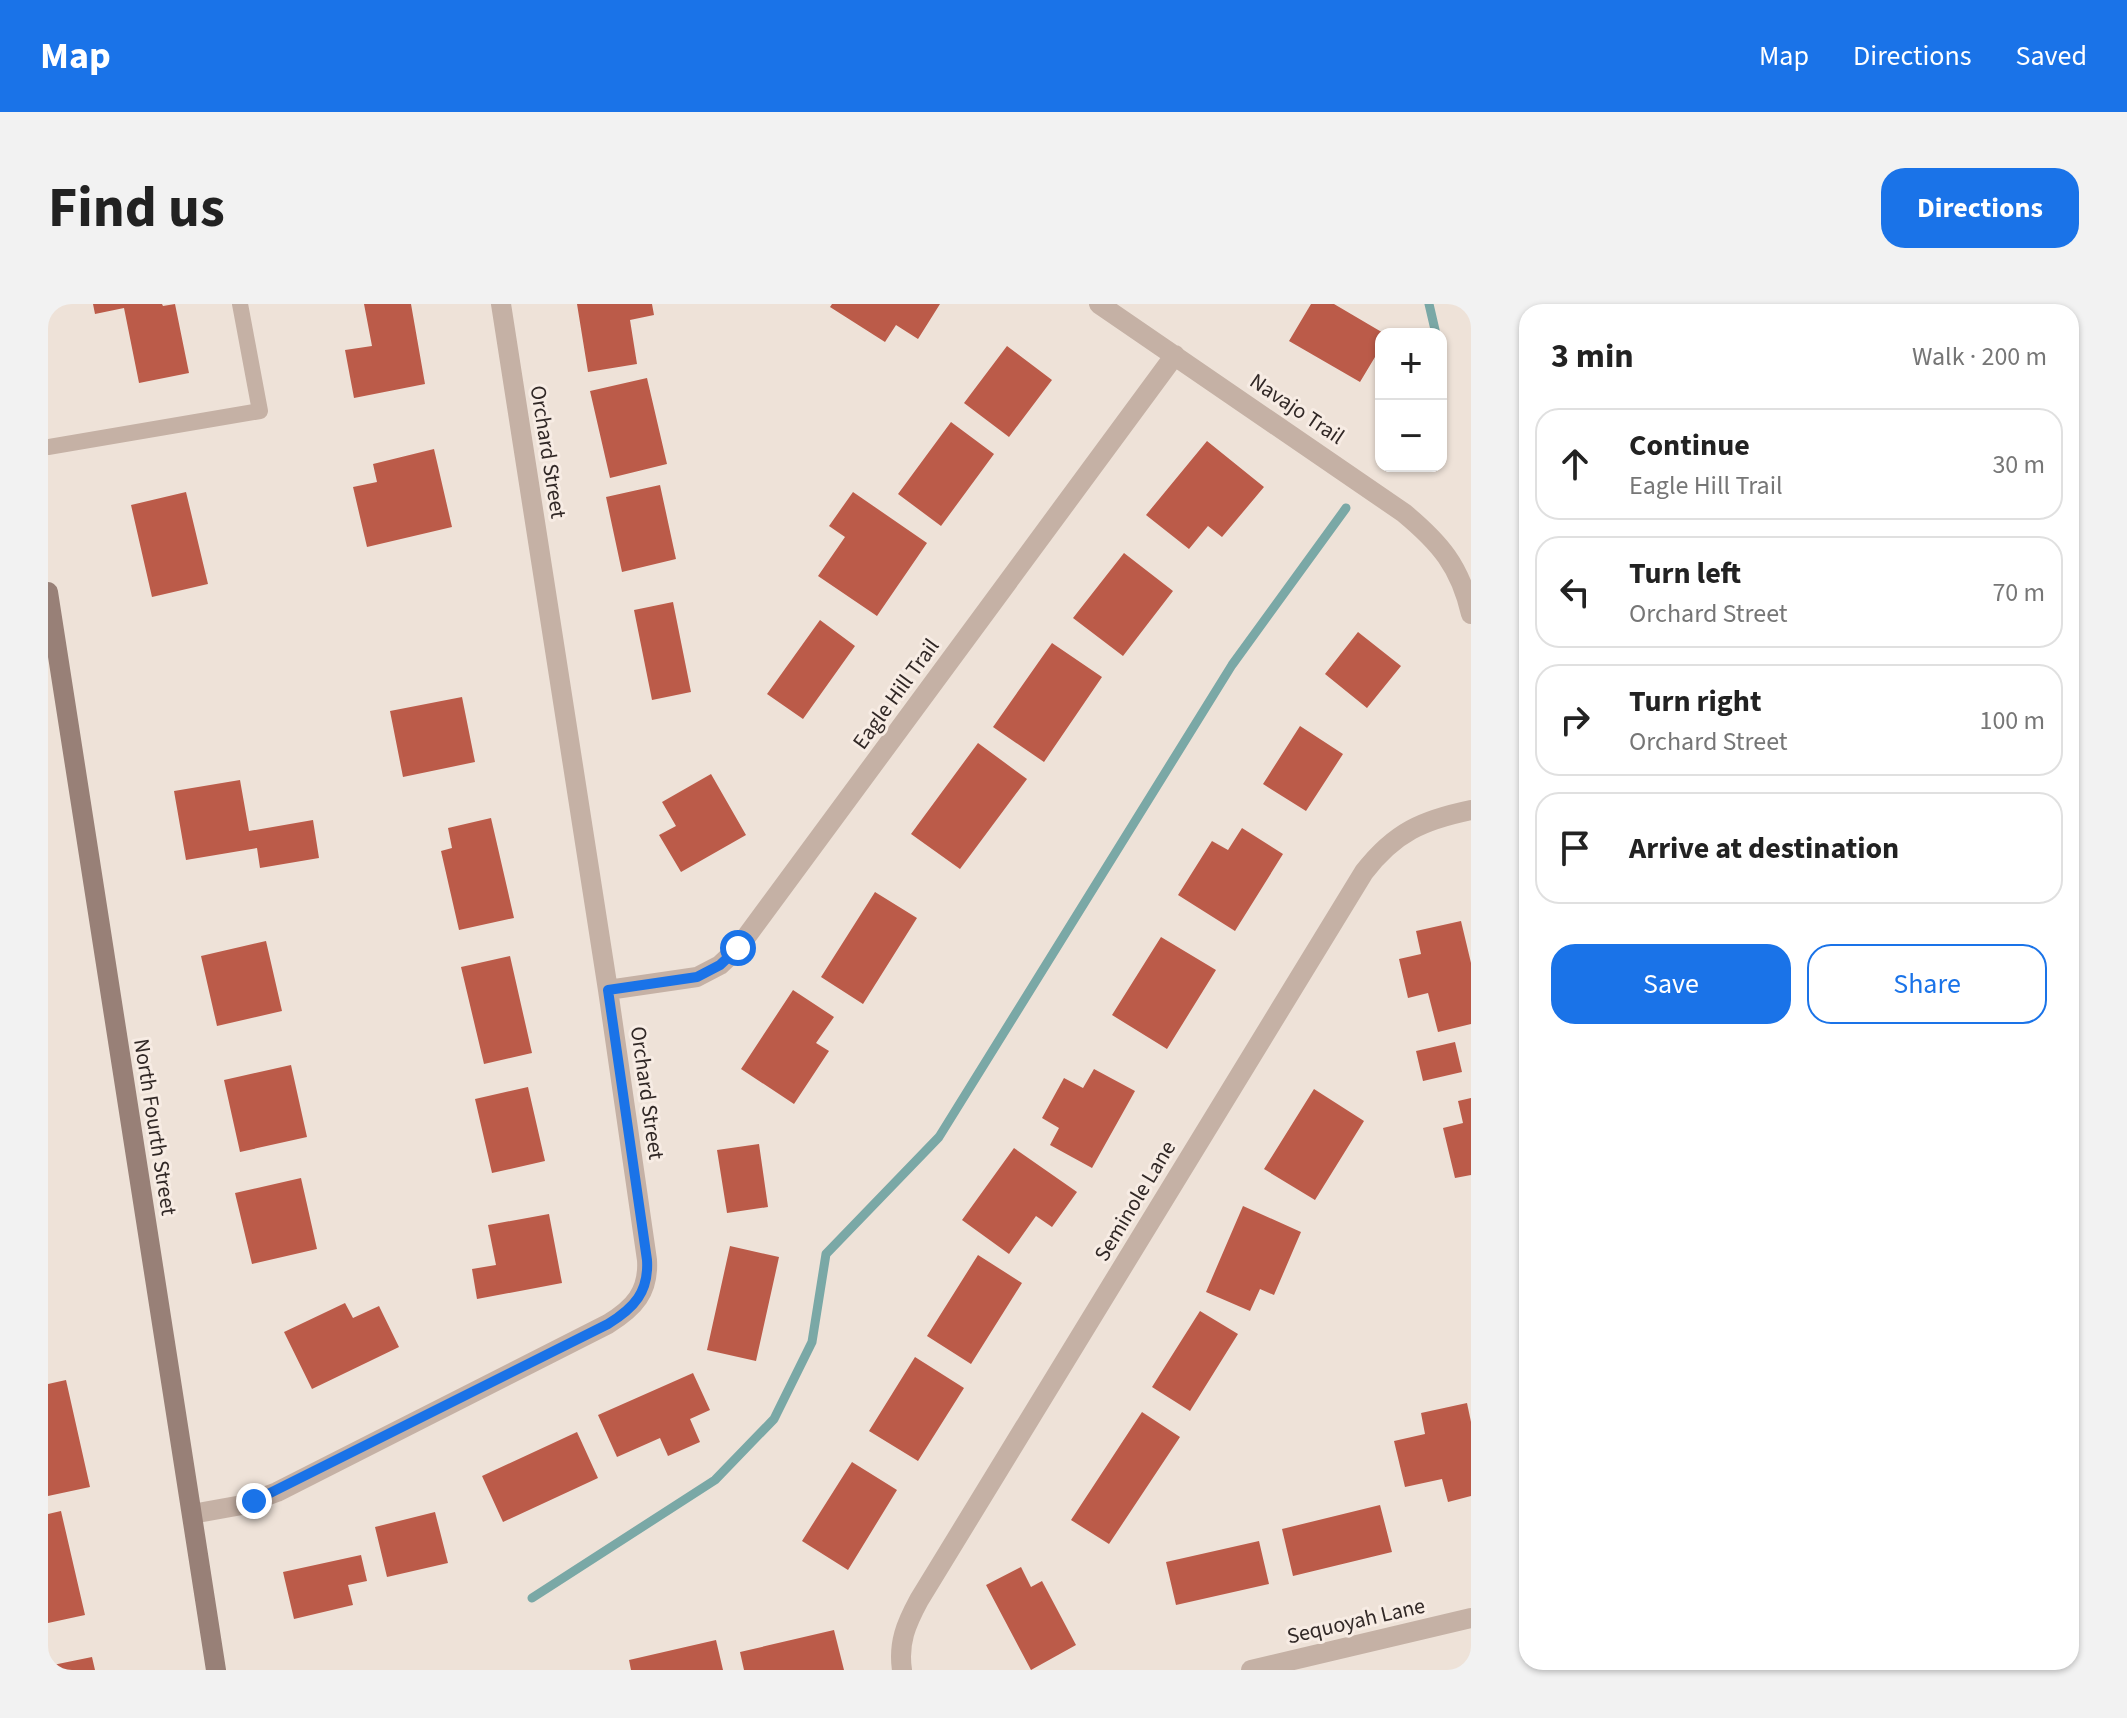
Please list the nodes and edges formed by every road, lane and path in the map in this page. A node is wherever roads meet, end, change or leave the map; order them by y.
1 (240, 304) edge
2 (501, 304) edge
3 (1099, 304) edge
4 (1175, 355) junction
5 (48, 447) edge
6 (48, 592) edge
7 (1471, 614) edge
8 (1471, 810) edge
9 (608, 990) junction
10 (192, 1514) junction
11 (1471, 1618) edge
12 (216, 1670) edge
13 (902, 1670) edge
14 (1251, 1670) edge

1 - 5 lane
2 - 9 street, Orchard Street
3 - 4 street, Navajo Trail
4 - 7 street, Navajo Trail
4 - 9 street, Eagle Hill Trail
6 - 10 main road, North Fourth Street
8 - 13 street, Seminole Lane
9 - 10 street, Orchard Street
10 - 12 main road, North Fourth Street
11 - 14 street, Sequoyah Lane

